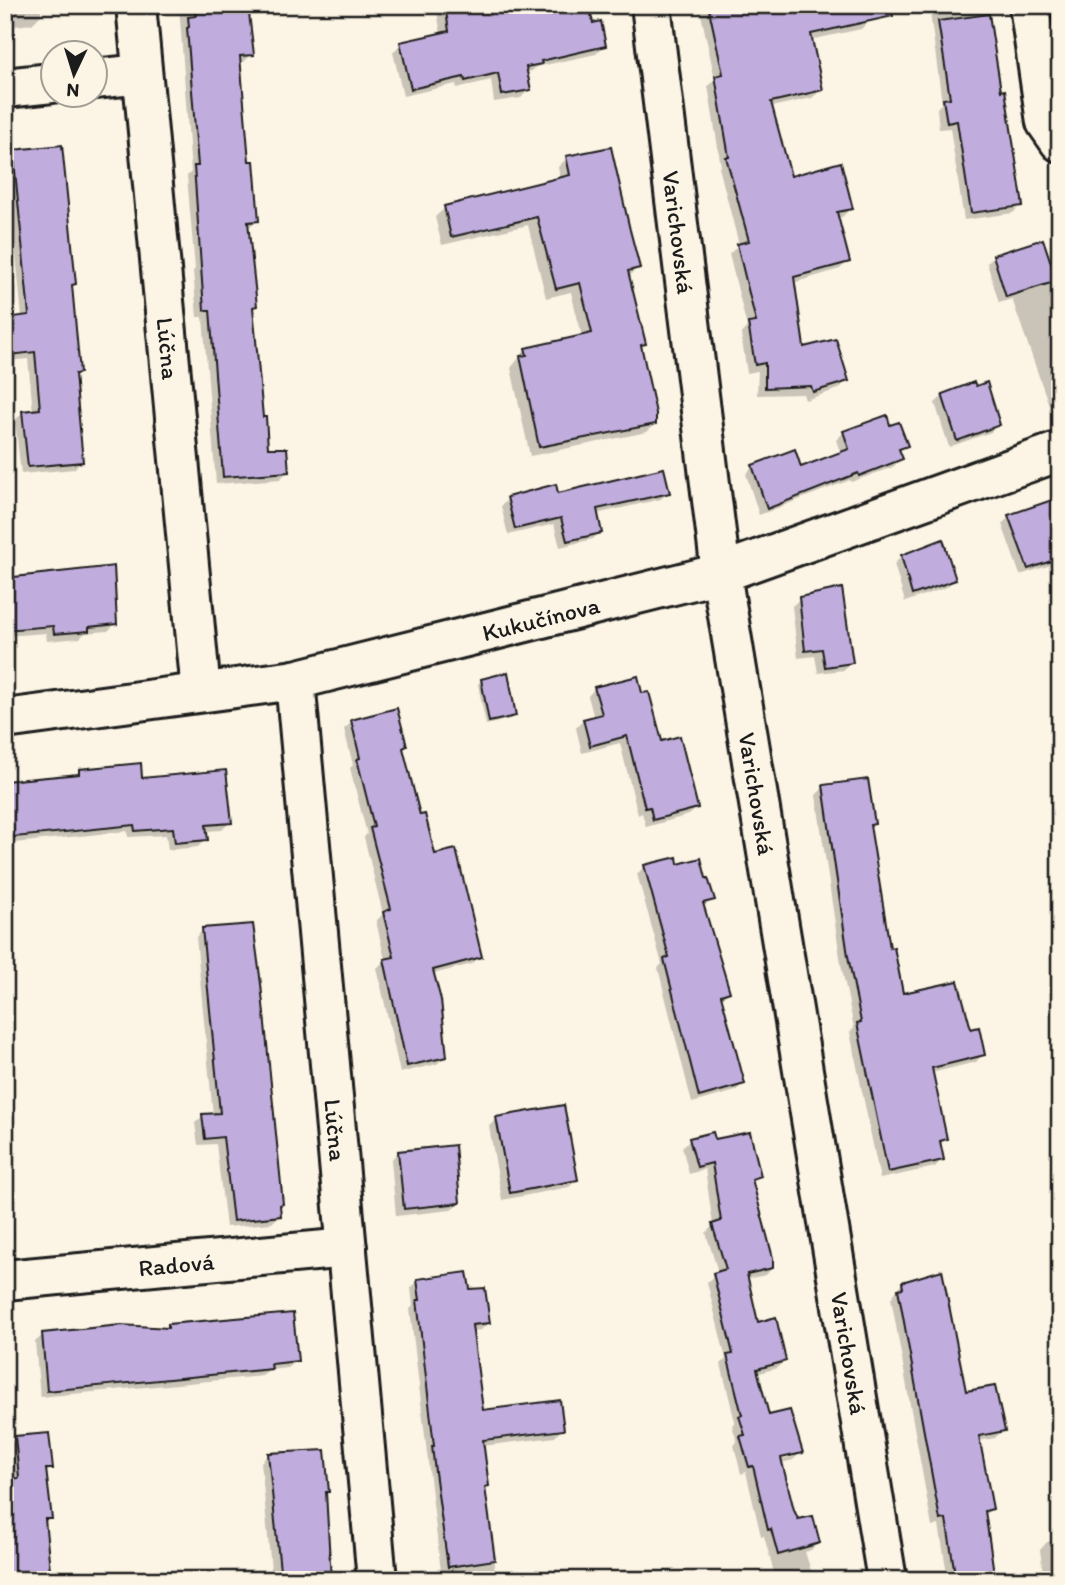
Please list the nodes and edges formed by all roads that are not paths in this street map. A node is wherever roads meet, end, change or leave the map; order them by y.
1 (136, 5) edge
2 (650, 5) edge
3 (1029, 5) edge
4 (142, 74) junction
5 (108, 78) edge
6 (38, 84) edge
7 (5, 88) edge
8 (1060, 142) edge
9 (1060, 451) edge
10 (721, 573) junction
11 (295, 680) junction
12 (201, 692) junction
13 (5, 719) edge
14 (347, 1248) junction
15 (5, 1280) edge
16 (377, 1580) edge
17 (887, 1580) edge

1 - 4 street, Lúčna
2 - 10 street, Varichovská
3 - 8 street
4 - 5 street
4 - 12 street, Lúčna
6 - 7 street
9 - 10 street, Kukučínova
10 - 11 street, Kukučínova
10 - 17 street, Varichovská
11 - 12 street, Kukučínova
11 - 14 street, Lúčna
12 - 13 street, Kukučínova
14 - 15 street, Radová
14 - 16 street, Lúčna

